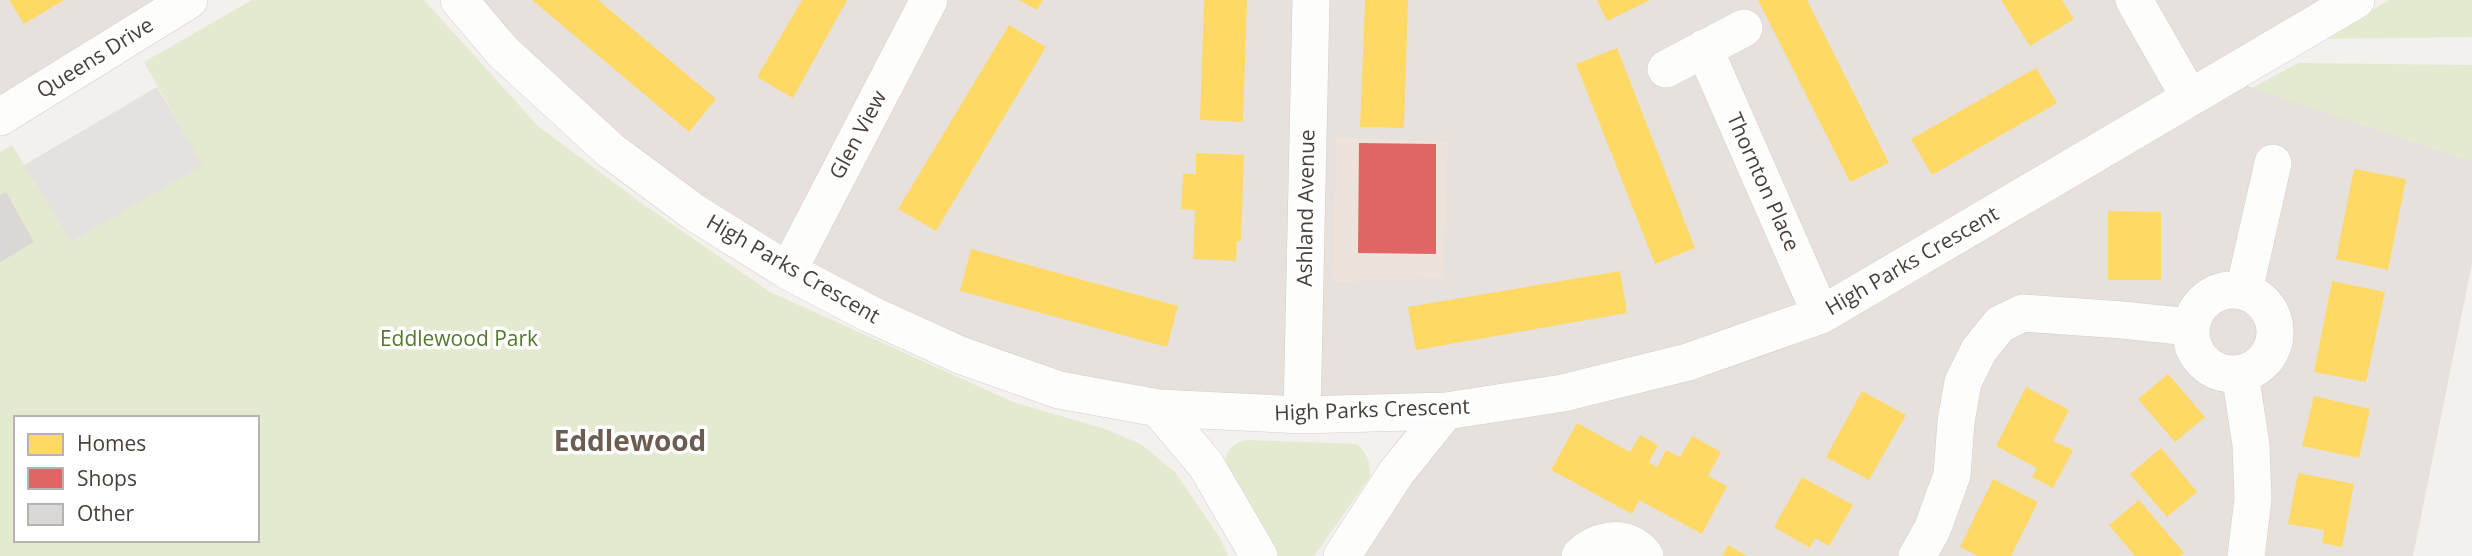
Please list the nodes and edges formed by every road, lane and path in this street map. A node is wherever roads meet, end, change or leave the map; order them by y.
1 (190, 0) edge
2 (459, 0) edge
3 (929, 0) edge
4 (1311, 0) edge
5 (2134, 0) edge
6 (2356, 0) edge
7 (1744, 28) dead end
8 (1704, 48) junction
9 (1667, 69) dead end
10 (2190, 98) junction
11 (0, 117) edge
12 (2273, 163) dead end
13 (788, 271) junction
14 (2244, 291) junction
15 (1821, 315) junction
16 (2190, 327) junction
17 (2240, 374) junction
18 (1157, 408) junction
19 (1446, 411) junction
20 (1302, 415) junction
21 (1259, 556) edge
22 (1342, 556) edge
23 (1580, 556) edge
24 (1645, 556) edge
25 (1917, 556) edge
26 (2246, 556) edge

1 - 11 street, Queens Drive
2 - 13 street, High Parks Crescent
3 - 13 street, Glen View
4 - 20 street, Ashland Avenue
5 - 10 street
6 - 10 street, High Parks Crescent
7 - 8 street
8 - 9 street
8 - 15 street, Thornton Place
10 - 15 street, High Parks Crescent
12 - 14 street
13 - 18 street, High Parks Crescent
14 - 16 street
14 - 17 street
15 - 19 street, High Parks Crescent
16 - 17 street
16 - 25 street
17 - 26 street
18 - 20 street, High Parks Crescent
18 - 21 street
19 - 20 street, High Parks Crescent
19 - 22 street
23 - 24 street

